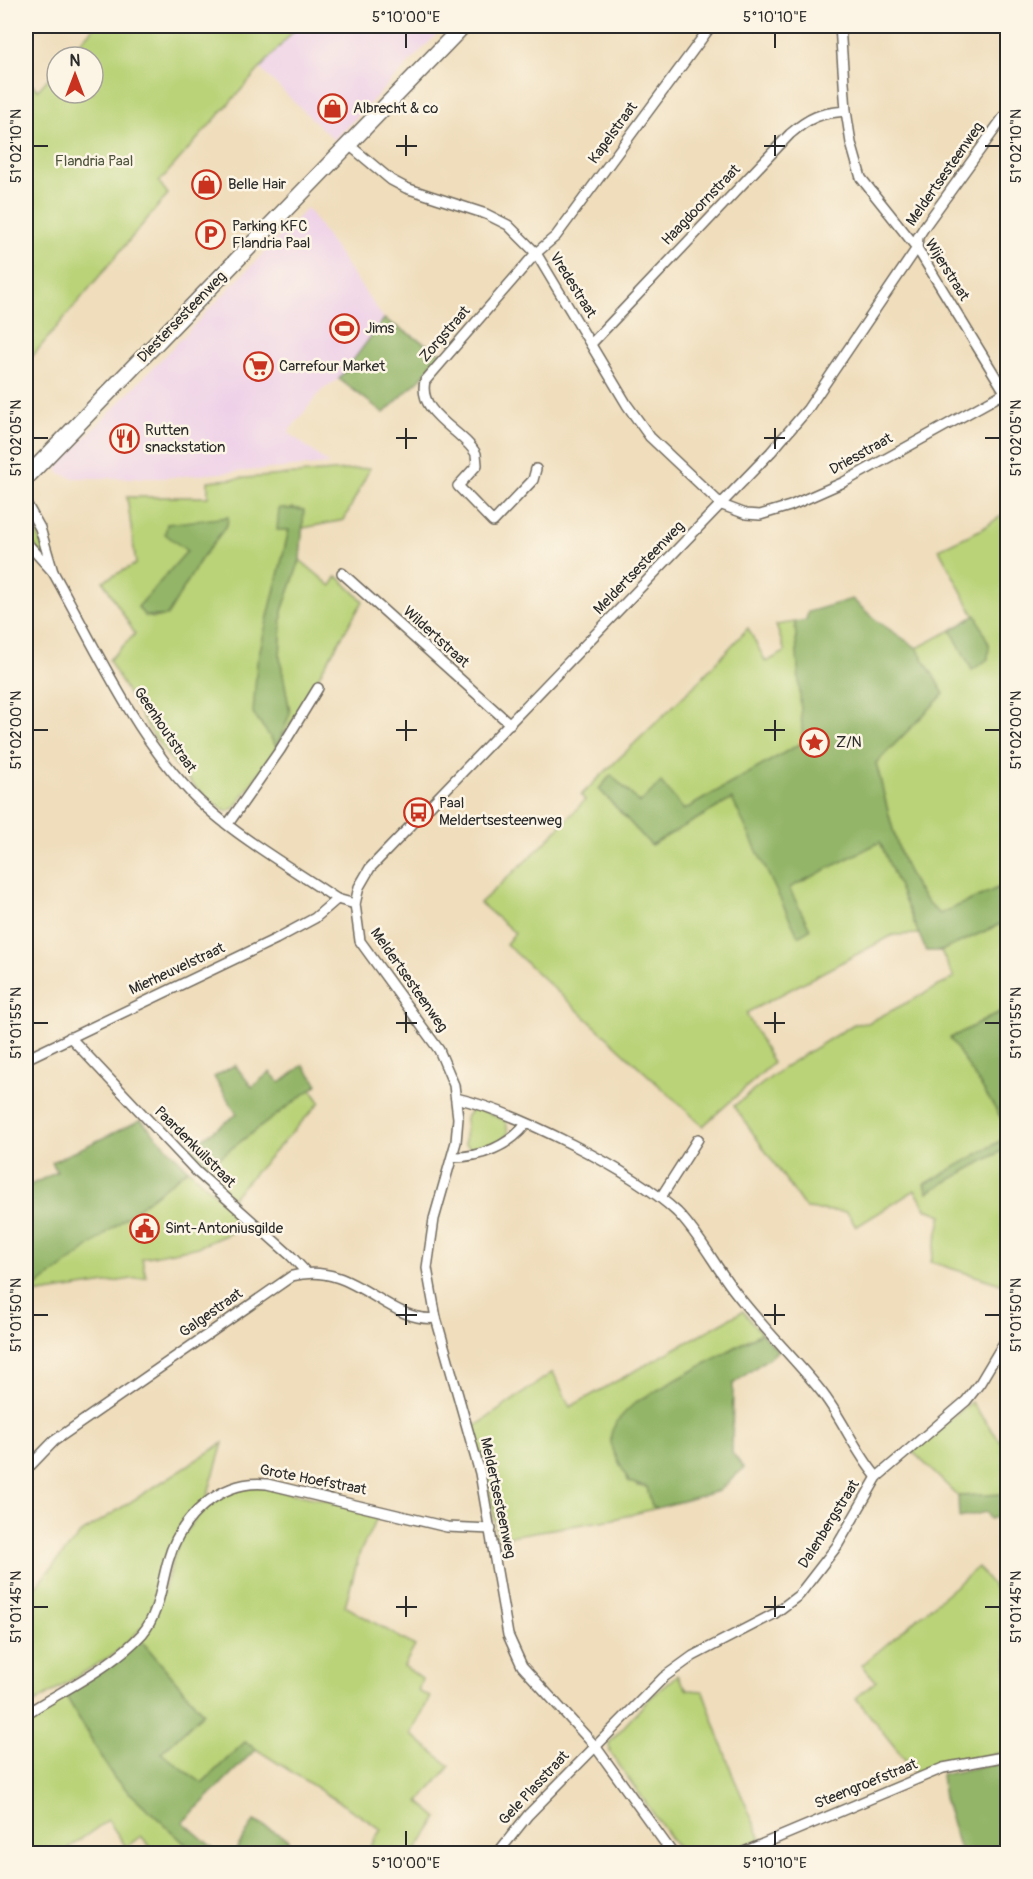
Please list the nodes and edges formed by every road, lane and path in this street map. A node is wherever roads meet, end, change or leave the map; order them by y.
1 (463, 26) edge
2 (711, 26) edge
3 (840, 26) edge
4 (846, 111) junction
5 (1008, 111) edge
6 (348, 144) junction
7 (916, 248) junction
8 (536, 254) junction
9 (591, 344) junction
10 (1006, 391) edge
11 (536, 469) dead end
12 (26, 478) edge
13 (26, 503) edge
14 (722, 505) junction
15 (26, 542) edge
16 (53, 572) junction
17 (342, 573) dead end
18 (318, 688) dead end
19 (510, 724) junction
20 (228, 824) junction
21 (337, 899) junction
22 (355, 904) junction
23 (70, 1037) junction
24 (26, 1059) edge
25 (456, 1098) junction
26 (526, 1124) junction
27 (698, 1139) dead end
28 (454, 1157) junction
29 (661, 1197) junction
30 (306, 1272) junction
31 (436, 1318) junction
32 (1008, 1336) edge
33 (26, 1470) edge
34 (877, 1477) junction
35 (491, 1529) junction
36 (26, 1714) edge
37 (595, 1746) junction
38 (1008, 1756) edge
39 (497, 1854) edge
40 (673, 1854) edge
41 (739, 1854) edge

1 - 6 main road, Diestersesteenweg
2 - 8 street, Kapelstraat
3 - 4 street, Wijerstraat
4 - 7 street, Wijerstraat
4 - 9 street, Haagdoornstraat
5 - 7 street, Meldertsesteenweg
6 - 8 street, Vredestraat
6 - 12 main road, Diestersesteenweg
7 - 10 street, Wijerstraat
7 - 14 street, Meldertsesteenweg
8 - 9 street, Vredestraat
8 - 11 street, Zorgstraat
9 - 14 street, Vredestraat
10 - 14 street, Driesstraat
13 - 16 street, Geenhoutstraat
14 - 19 street, Meldertsesteenweg
15 - 16 street, Geenhoutstraat
16 - 20 street, Geenhoutstraat
17 - 19 street, Wildertstraat
18 - 20 street
19 - 22 street, Meldertsesteenweg
20 - 21 street, Geenhoutstraat
21 - 22 street, Geenhoutstraat
21 - 23 street, Mierheuvelstraat
22 - 25 street, Meldertsesteenweg
23 - 24 street, Mierheuvelstraat
23 - 30 street, Paardenkuilstraat
25 - 26 street
25 - 28 street, Meldertsesteenweg
26 - 28 street
26 - 29 street
27 - 29 street
28 - 31 street, Meldertsesteenweg
29 - 34 street
30 - 31 street
30 - 33 street, Galgestraat
31 - 35 street, Meldertsesteenweg
32 - 34 street, Dalenbergstraat
34 - 37 street, Dalenbergstraat
35 - 36 street, Grote Hoefstraat
35 - 37 street, Meldertsesteenweg
37 - 39 street, Gele Plasstraat
37 - 40 street, Meldertsesteenweg
38 - 41 street, Steengroefstraat

